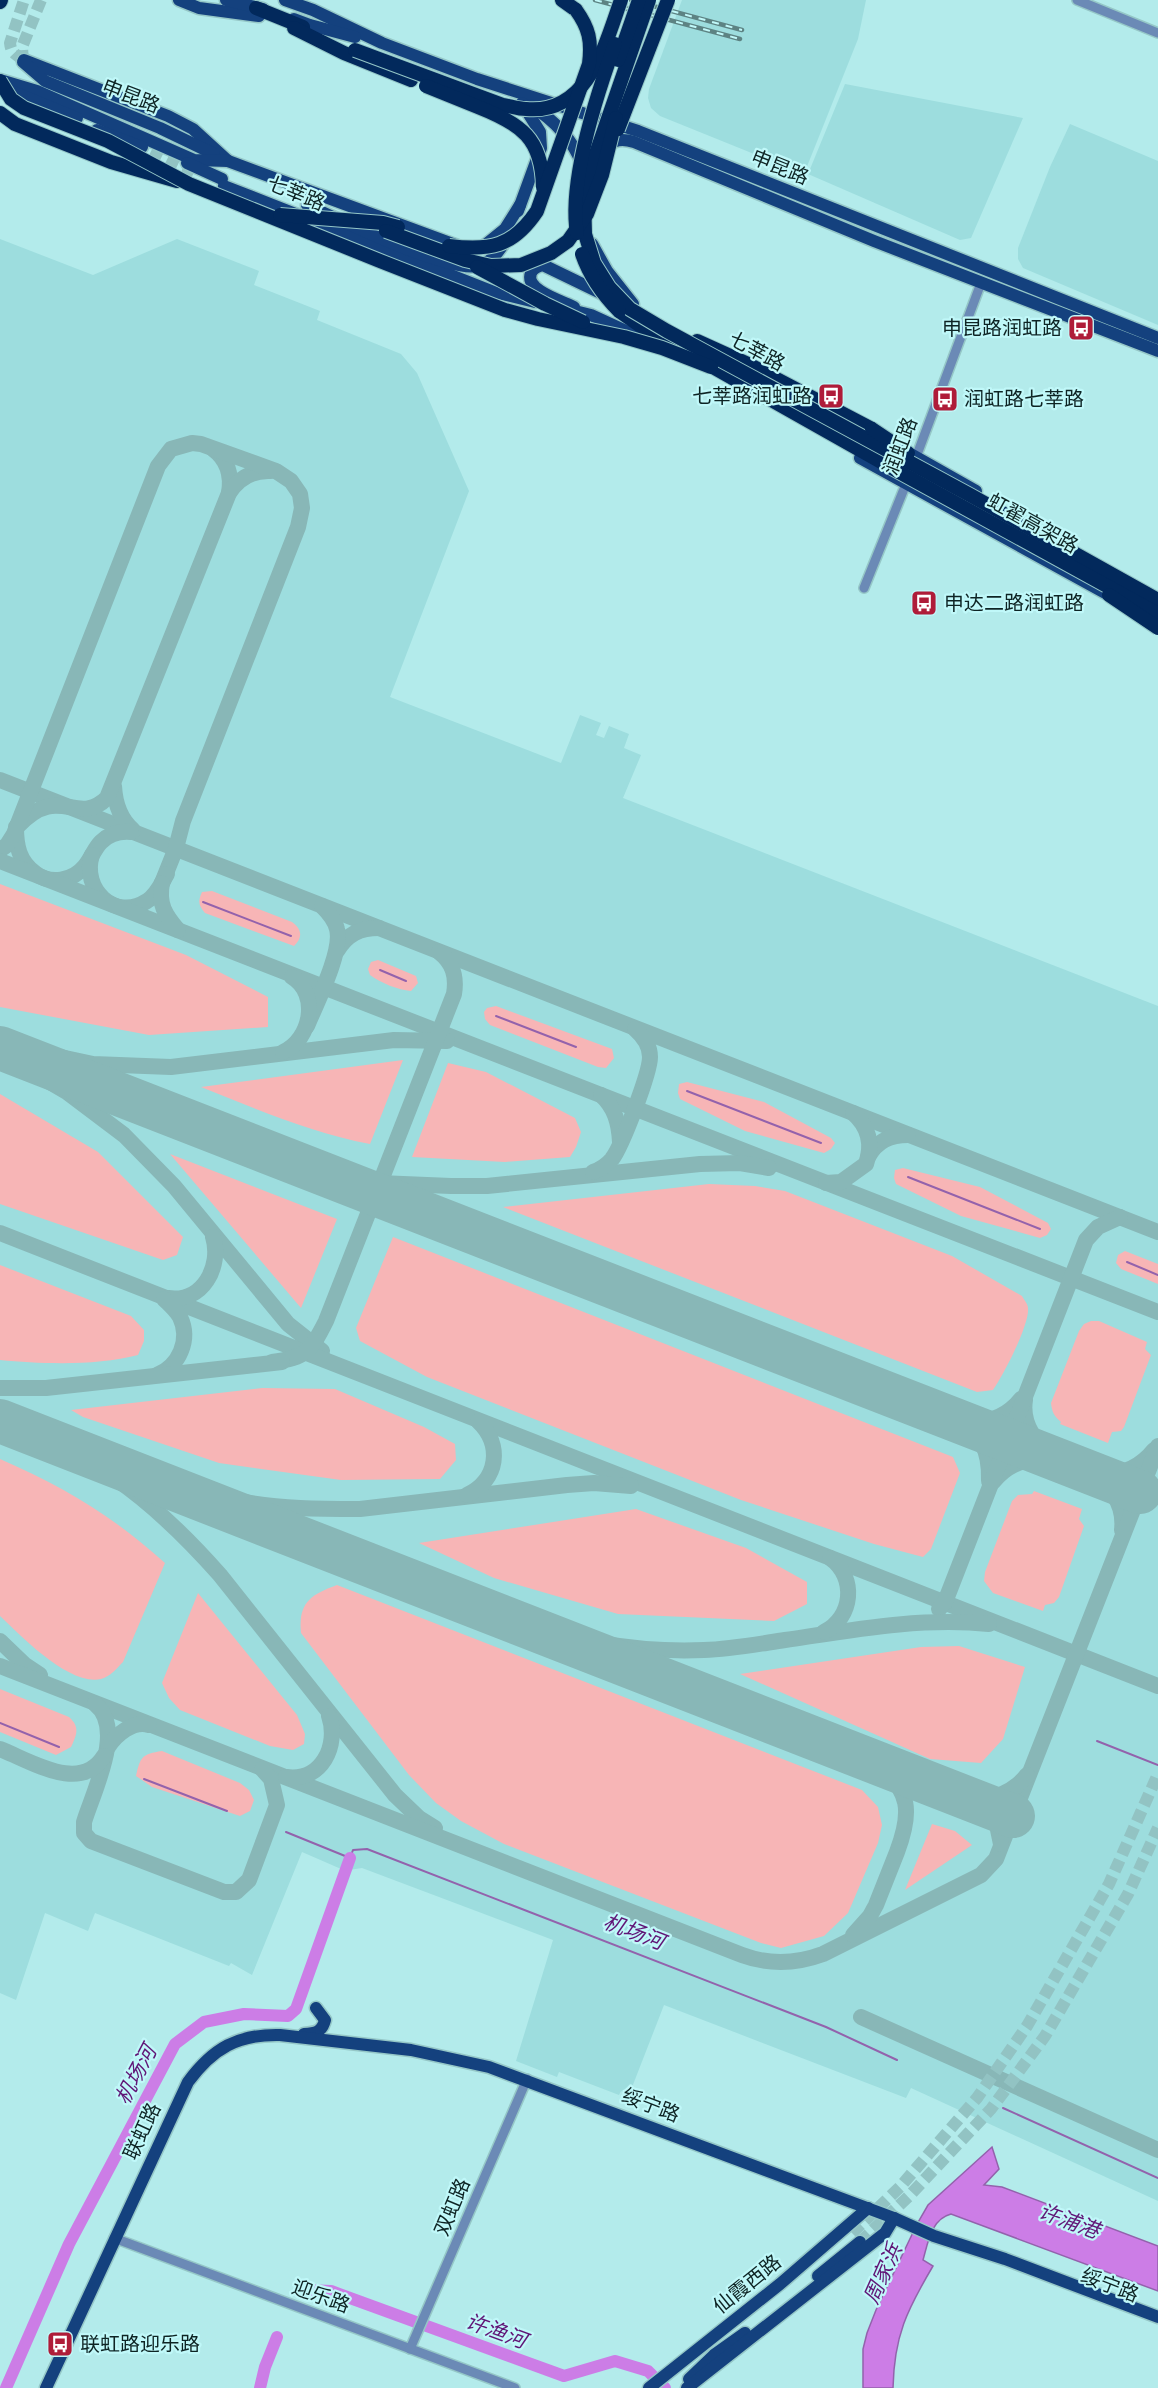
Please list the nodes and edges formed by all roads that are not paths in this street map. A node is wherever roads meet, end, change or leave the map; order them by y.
1 (178, 0) edge
2 (226, 0) edge
3 (285, 0) edge
4 (562, 0) edge
5 (621, 0) edge
6 (630, 0) edge
7 (639, 0) edge
8 (649, 0) edge
9 (657, 0) edge
10 (668, 0) edge
11 (1077, 0) edge
12 (253, 4) edge
13 (294, 28) junction
14 (316, 33) junction
15 (1158, 33) edge
16 (382, 43) junction
17 (477, 79) junction
18 (0, 81) edge
19 (0, 86) edge
20 (0, 93) edge
21 (518, 97) junction
22 (0, 113) edge
23 (112, 132) dead end
24 (610, 148) junction
25 (583, 157) junction
26 (228, 161) junction
27 (189, 184) junction
28 (301, 190) junction
29 (584, 191) junction
30 (543, 196) junction
31 (520, 205) junction
32 (257, 211) junction
33 (340, 212) junction
34 (386, 231) joint
35 (573, 232) junction
36 (449, 246) junction
37 (465, 260) junction
38 (985, 270) junction
39 (981, 283) junction
40 (637, 310) junction
41 (591, 315) junction
42 (624, 337) junction
43 (1158, 338) edge
44 (693, 339) junction
45 (1158, 351) edge
46 (711, 367) junction
47 (916, 457) junction
48 (906, 484) junction
49 (970, 495) junction
50 (1069, 565) junction
51 (1117, 572) junction
52 (864, 588) dead end
53 (1107, 595) junction
54 (1158, 595) edge
55 (1158, 600) edge
56 (1158, 614) edge
57 (1158, 622) edge
58 (1158, 628) edge
59 (316, 2008) dead end
60 (280, 2035) junction
61 (380, 2050) junction
62 (525, 2082) junction
63 (865, 2211) junction
64 (901, 2223) junction
65 (856, 2238) tunnel mouth
66 (117, 2239) junction
67 (950, 2242) junction
68 (1158, 2317) edge
69 (1158, 2324) edge
70 (410, 2349) junction
71 (693, 2369) junction
72 (46, 2388) edge
73 (54, 2388) edge
74 (514, 2388) edge
75 (649, 2388) edge
76 (660, 2388) edge
77 (680, 2388) edge
78 (687, 2388) edge

1 - 13 main road
2 - 12 main road, 申昆路
3 - 16 main road, 申昆路
4 - 30 highway, bridge
5 - 14 highway, bridge
6 - 25 highway, bridge
7 - 25 highway, bridge
8 - 49 highway, bridge
9 - 24 highway, bridge
10 - 24 highway, bridge
11 - 15 street
12 - 14 highway
12 - 16 main road, 申昆路
13 - 14 highway
13 - 30 highway, bridge
16 - 17 main road, 申昆路
17 - 21 main road
17 - 38 main road, 申昆路
18 - 26 main road
18 - 27 highway, bridge
19 - 23 main road
20 - 41 main road, 七莘路
21 - 29 main road
21 - 31 main road
22 - 27 highway, bridge
24 - 35 highway, bridge
25 - 46 highway, bridge
26 - 26 main road, 申昆路
26 - 28 main road, 申昆路
27 - 32 highway, bridge
28 - 31 main road
28 - 33 main road
29 - 39 main road, 申昆路
29 - 40 main road
30 - 36 highway, bridge
31 - 33 main road
32 - 36 highway, bridge
32 - 42 highway, bridge
33 - 34 main road
34 - 37 highway, bridge
35 - 36 highway, bridge
35 - 37 highway, bridge
37 - 42 highway, bridge
38 - 39 main road
38 - 43 main road, 申昆路
39 - 45 main road, 申昆路
39 - 47 street, 润虹路
40 - 41 main road, 七莘路
40 - 44 main road, 七莘路
41 - 48 main road, 七莘路
42 - 46 highway, bridge
44 - 47 main road, 七莘路
44 - 49 highway, bridge
46 - 50 highway, 虹翟高架路, bridge
47 - 48 street, 润虹路
47 - 51 main road
48 - 52 street, 润虹路
48 - 53 main road, 七莘路
49 - 55 highway, 虹翟高架路, bridge
50 - 56 highway, 虹翟高架路, bridge
50 - 58 highway, bridge
51 - 53 street
51 - 54 main road
53 - 57 main road, 七莘路
59 - 60 main road
60 - 61 main road, 联虹路
60 - 66 main road, 联虹路
61 - 62 main road, 绥宁路
61 - 66 main road, 联虹路
62 - 63 main road, 绥宁路
62 - 70 street, 双虹路
63 - 64 main road, 绥宁路
63 - 71 main road, 仙霞西路
64 - 67 main road, 绥宁路
64 - 71 main road
65 - 71 main road
66 - 70 street, 迎乐路
66 - 72 main road, 联虹路
66 - 73 main road, 联虹路
67 - 68 main road, 绥宁路
67 - 69 main road, 绥宁路
70 - 74 street, 迎乐路
71 - 75 main road, 仙霞西路
71 - 76 main road
71 - 77 main road
71 - 78 main road, 仙霞西路

